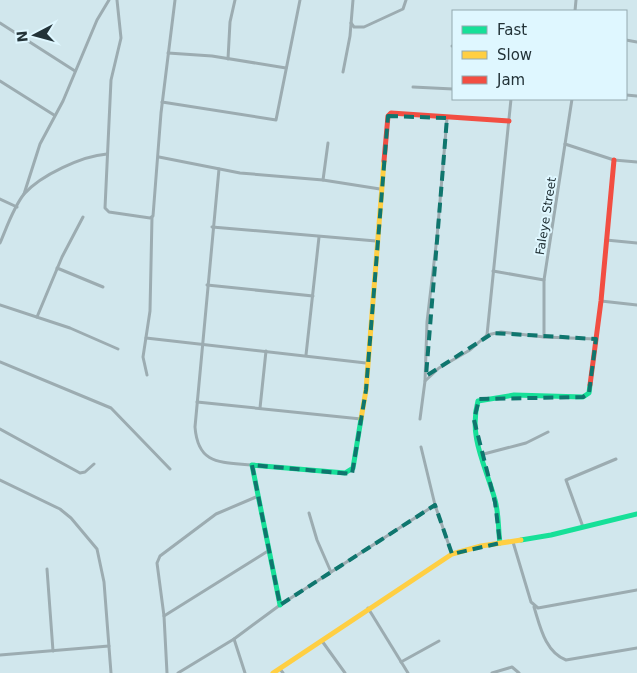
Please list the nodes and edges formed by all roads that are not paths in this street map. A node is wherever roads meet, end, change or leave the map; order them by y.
1 (109, 0) edge
2 (116, 0) edge
3 (175, 0) edge
4 (235, 0) edge
5 (300, 0) edge
6 (353, 0) edge
7 (406, 0) edge
8 (107, 5) junction
9 (117, 6) junction
10 (351, 22) junction
11 (0, 23) edge
12 (168, 53) junction
13 (228, 59) junction
14 (286, 68) junction
15 (75, 71) junction
16 (343, 72) dead end
17 (0, 81) edge
18 (413, 87) dead end
19 (452, 89) edge
20 (511, 100) edge
21 (572, 100) edge
22 (162, 102) junction
23 (54, 115) junction
24 (447, 118) junction
25 (508, 121) junction
26 (328, 143) dead end
27 (565, 144) junction
28 (107, 154) junction
29 (159, 157) junction
30 (614, 160) junction
31 (637, 162) edge
32 (219, 169) junction
33 (322, 180) junction
34 (380, 189) junction
35 (24, 194) junction
36 (0, 199) edge
37 (17, 207) junction
38 (83, 217) dead end
39 (152, 217) junction
40 (212, 227) junction
41 (319, 237) junction
42 (376, 240) junction
43 (606, 240) junction
44 (0, 243) edge
45 (637, 243) edge
46 (57, 268) junction
47 (493, 271) junction
48 (544, 280) junction
49 (207, 284) junction
50 (103, 287) dead end
51 (314, 296) junction
52 (601, 301) junction
53 (637, 304) edge
54 (0, 305) edge
55 (37, 317) junction
56 (487, 335) junction
57 (544, 337) junction
58 (146, 338) junction
59 (596, 339) junction
60 (202, 344) junction
61 (118, 349) dead end
62 (266, 351) junction
63 (306, 355) junction
64 (0, 362) edge
65 (366, 362) junction
66 (147, 375) dead end
67 (426, 381) junction
68 (197, 402) junction
69 (260, 408) junction
70 (361, 418) junction
71 (420, 419) dead end
72 (0, 430) edge
73 (548, 432) dead end
74 (420, 447) dead end
75 (480, 455) junction
76 (616, 459) dead end
77 (94, 464) dead end
78 (252, 465) junction
79 (170, 469) dead end
80 (0, 480) edge
81 (256, 497) junction
82 (435, 505) junction
83 (309, 513) dead end
84 (637, 514) edge
85 (583, 528) junction
86 (513, 542) junction
87 (500, 543) junction
88 (268, 551) junction
89 (452, 554) junction
90 (47, 569) dead end
91 (331, 572) junction
92 (637, 590) edge
93 (280, 605) junction
94 (534, 606) junction
95 (368, 608) junction
96 (164, 616) junction
97 (234, 639) junction
98 (322, 641) junction
99 (440, 641) dead end
100 (109, 646) junction
101 (637, 648) edge
102 (54, 651) junction
103 (0, 655) edge
104 (401, 662) junction
105 (281, 671) edge
106 (111, 673) edge
107 (168, 673) edge
108 (178, 673) edge
109 (245, 673) edge
110 (273, 673) edge
111 (345, 673) edge
112 (408, 673) edge
113 (492, 673) edge
114 (519, 673) edge

1 - 8 street
2 - 9 street
3 - 12 street
4 - 13 street
5 - 14 street
6 - 10 street
7 - 10 street
8 - 9 street
8 - 15 street
9 - 28 street
10 - 16 street
11 - 15 street
12 - 13 street
12 - 22 street
13 - 14 street
14 - 22 street
15 - 23 street
17 - 23 street
18 - 19 street
20 - 25 street
21 - 27 street, Faleye Street
22 - 29 street
23 - 35 street
24 - 25 street
24 - 34 street
24 - 67 street
25 - 47 street
26 - 33 street
27 - 30 street
27 - 48 street, Faleye Street
28 - 35 street
28 - 39 street
29 - 32 street
29 - 39 street
30 - 31 street
30 - 43 street
32 - 33 street
32 - 40 street
33 - 34 street
34 - 42 street
35 - 37 street
36 - 37 street
37 - 44 street
38 - 46 street
39 - 58 street
40 - 41 street
40 - 49 street
41 - 42 street
41 - 51 street
42 - 65 street
43 - 45 street
43 - 52 street
46 - 50 street
46 - 55 street
47 - 48 street
47 - 56 street
48 - 57 street, Faleye Street
49 - 51 street
49 - 60 street
51 - 63 street
52 - 53 street
52 - 59 street
54 - 55 street
55 - 61 street
56 - 57 street
56 - 67 street
57 - 59 street
58 - 60 street
58 - 66 street
59 - 75 street
60 - 62 street
60 - 68 street
62 - 63 street
62 - 69 street
63 - 65 street
64 - 79 street
65 - 70 street
67 - 71 street
68 - 69 street
68 - 78 street
69 - 70 street
70 - 78 street
72 - 77 street
73 - 75 street
74 - 82 street
75 - 87 street
76 - 85 street
78 - 81 street
80 - 100 street
81 - 88 street
81 - 96 street
82 - 89 street
82 - 91 street
83 - 91 street
84 - 85 street
85 - 86 street
86 - 87 street
86 - 94 street
87 - 89 street
88 - 93 street
88 - 96 street
89 - 95 street
90 - 102 street
91 - 93 street
92 - 94 street
93 - 97 street
94 - 101 street
95 - 98 street
95 - 104 street
96 - 107 street
97 - 108 street
97 - 109 street
98 - 105 street
98 - 111 street
99 - 104 street
100 - 102 street
100 - 106 street
102 - 103 street
104 - 112 street
105 - 110 street
113 - 114 street

